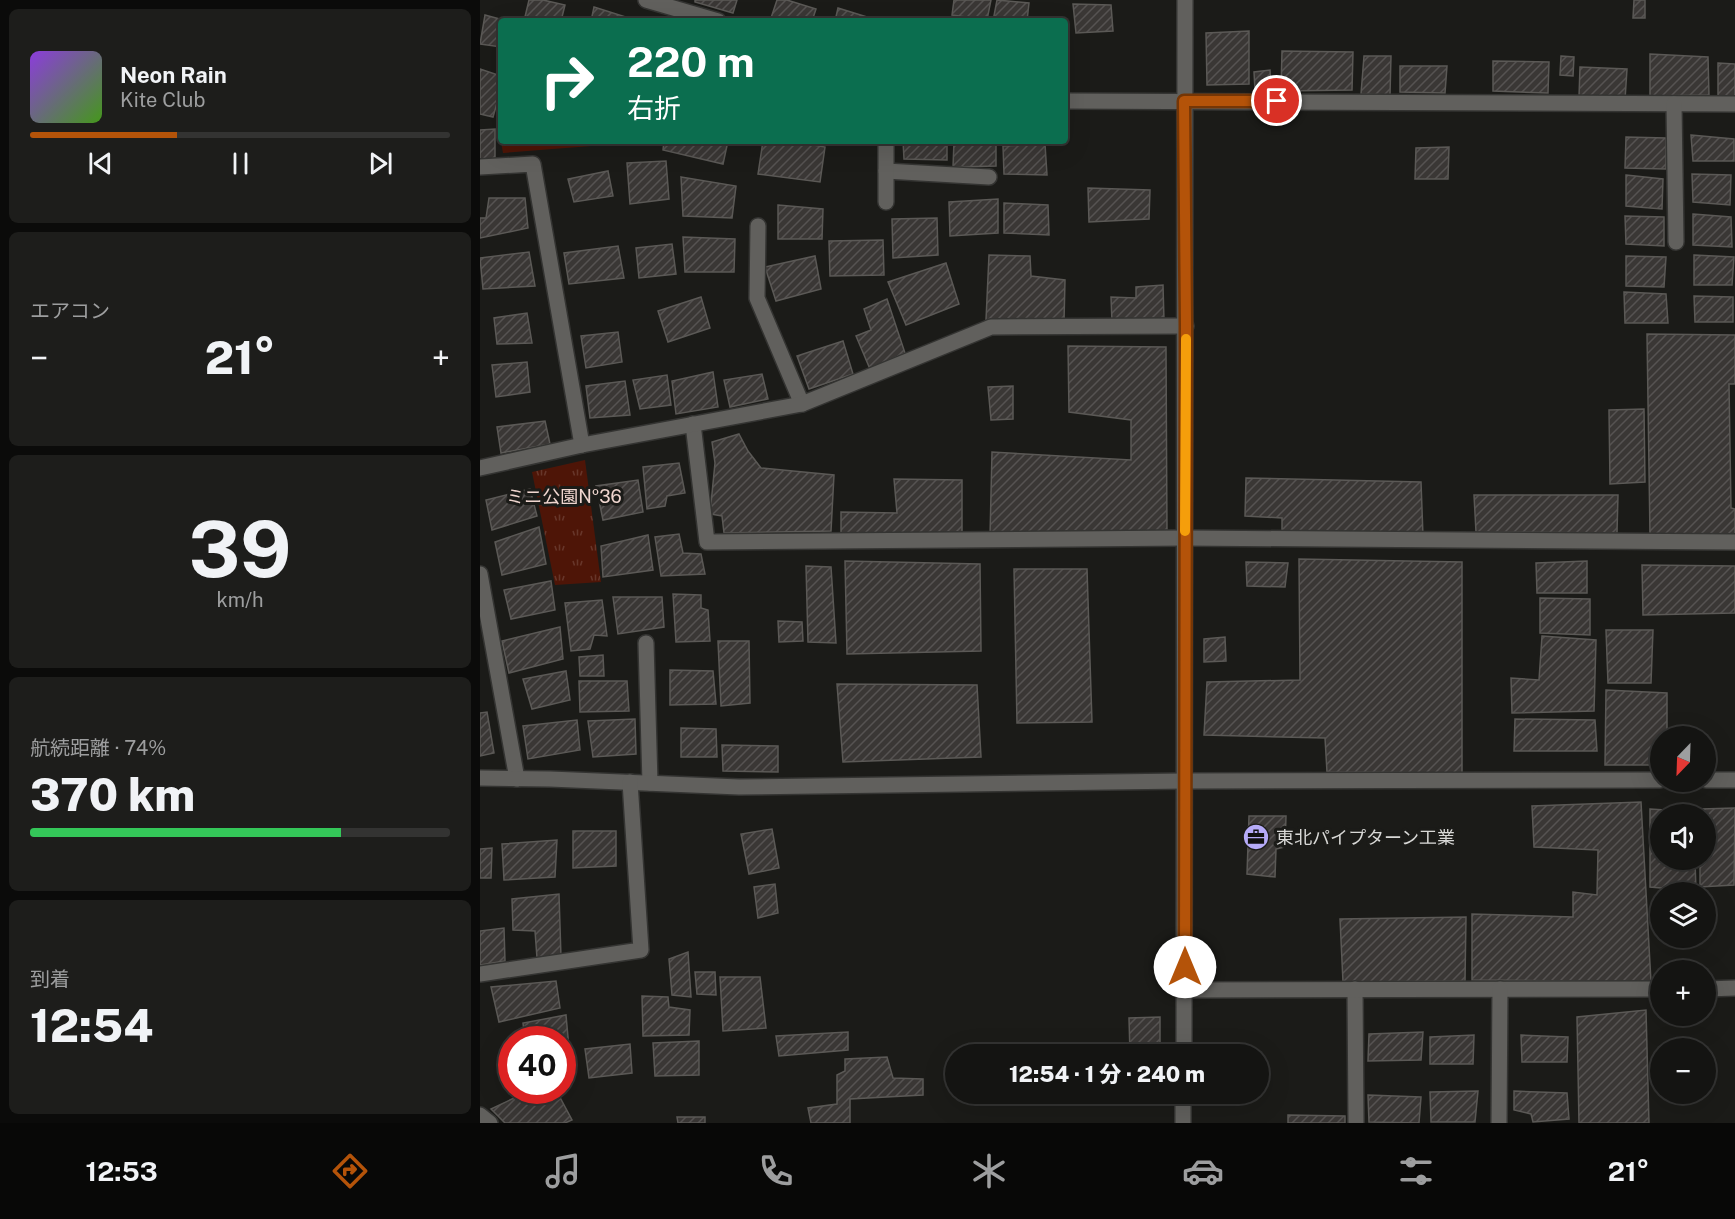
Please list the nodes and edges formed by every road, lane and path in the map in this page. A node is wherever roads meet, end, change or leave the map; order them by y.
1 (646, 0) edge
2 (1185, 0) edge
3 (708, 18) edge
4 (1068, 101) edge
5 (1184, 101) junction
6 (1674, 104) junction
7 (1735, 104) edge
8 (886, 144) edge
9 (480, 167) edge
10 (886, 171) junction
11 (989, 177) dead end
12 (886, 202) dead end
13 (758, 226) dead end
14 (1676, 242) dead end
15 (1186, 326) junction
16 (802, 404) junction
17 (693, 424) junction
18 (582, 445) junction
19 (480, 468) edge
20 (1185, 538) junction
21 (1735, 542) edge
22 (480, 574) edge
23 (482, 600) edge
24 (646, 643) dead end
25 (480, 778) edge
26 (518, 779) junction
27 (1650, 780) edge
28 (1716, 780) edge
29 (1735, 780) edge
30 (1184, 781) junction
31 (630, 782) junction
32 (650, 783) junction
33 (480, 974) edge
34 (1716, 988) edge
35 (1735, 988) edge
36 (1355, 989) junction
37 (1500, 989) junction
38 (1650, 989) edge
39 (1185, 990) junction
40 (1184, 1044) edge
41 (1183, 1104) edge
42 (480, 1115) edge
43 (490, 1123) edge
44 (1183, 1123) edge
45 (1356, 1123) edge
46 (1499, 1123) edge

1 - 3 street
2 - 5 street
4 - 5 street
5 - 6 street
5 - 15 street
6 - 7 street
6 - 14 street
8 - 10 street
9 - 18 street
10 - 11 street
10 - 12 street
13 - 16 street
15 - 16 street
15 - 20 street
16 - 17 street
17 - 18 street
17 - 20 street
18 - 19 street
20 - 21 street
20 - 30 street
22 - 23 street
23 - 26 street
24 - 32 street
25 - 26 street
26 - 31 street
27 - 30 street
28 - 29 street
30 - 32 street
30 - 39 street
31 - 32 street
31 - 33 street
34 - 35 street
36 - 37 street
36 - 39 street
36 - 45 street
37 - 38 street
37 - 46 street
39 - 40 street
41 - 44 street
42 - 43 street

